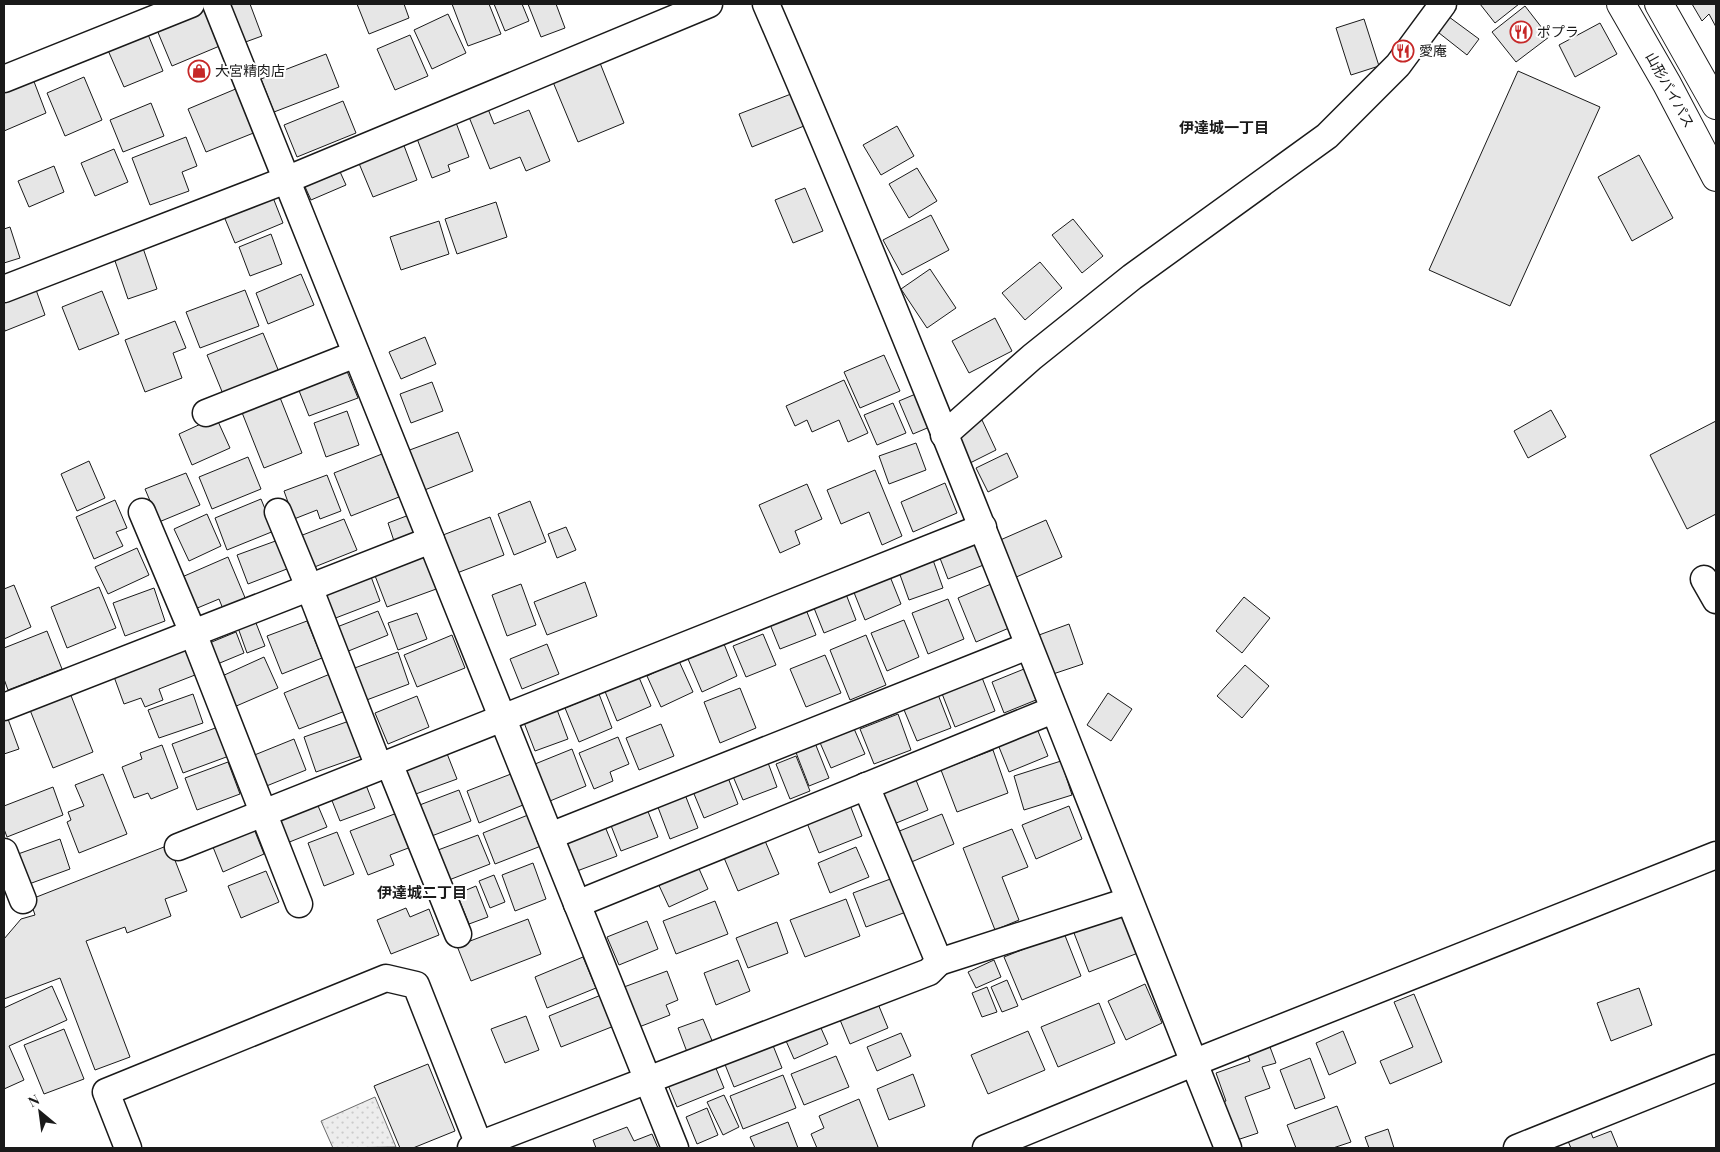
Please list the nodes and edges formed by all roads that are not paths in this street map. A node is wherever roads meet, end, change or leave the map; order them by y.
1 (191, 4) edge
2 (216, 4) edge
3 (709, 4) edge
4 (766, 4) edge
5 (1443, 4) edge
6 (1622, 4) edge
7 (1659, 4) edge
8 (4, 79) edge
9 (1716, 105) edge
10 (1716, 177) edge
11 (286, 180) junction
12 (4, 289) edge
13 (356, 354) junction
14 (206, 413) dead end
15 (944, 435) junction
16 (142, 512) dead end
17 (278, 512) dead end
18 (983, 526) junction
19 (431, 540) junction
20 (310, 587) junction
21 (193, 633) junction
22 (1028, 646) junction
23 (4, 707) edge
24 (1053, 710) junction
25 (502, 718) junction
26 (384, 765) junction
27 (866, 786) junction
28 (264, 812) junction
29 (550, 836) junction
30 (178, 847) dead end
31 (4, 852) edge
32 (1716, 855) edge
33 (23, 900) dead end
34 (1128, 901) junction
35 (299, 904) dead end
36 (577, 904) junction
37 (458, 934) dead end
38 (939, 962) junction
39 (1193, 1063) junction
40 (1716, 1068) edge
41 (648, 1080) junction
42 (475, 1147) edge
43 (128, 1148) edge
44 (675, 1148) edge
45 (986, 1148) edge
46 (1228, 1148) edge
47 (1517, 1148) edge

1 - 8 street
2 - 11 street
3 - 11 street
4 - 15 street
5 - 15 street
6 - 10 highway, 山形バイパス
7 - 9 highway
11 - 12 street
11 - 13 street
13 - 14 street
13 - 19 street
15 - 18 street
16 - 21 street
17 - 20 street
18 - 22 street
18 - 25 street
19 - 20 street
19 - 25 street
20 - 21 street
20 - 26 street
21 - 23 street
21 - 28 street
22 - 24 street
22 - 29 street
24 - 27 street
24 - 34 street
25 - 26 street
25 - 29 street
26 - 28 street
26 - 37 street
27 - 36 street
27 - 38 street
28 - 30 street
28 - 35 street
29 - 36 street
31 - 33 street
32 - 39 street
34 - 38 street
34 - 39 street
36 - 41 street
38 - 41 street
39 - 45 street
39 - 46 street
40 - 47 street
41 - 42 street
41 - 44 street
42 - 43 street

